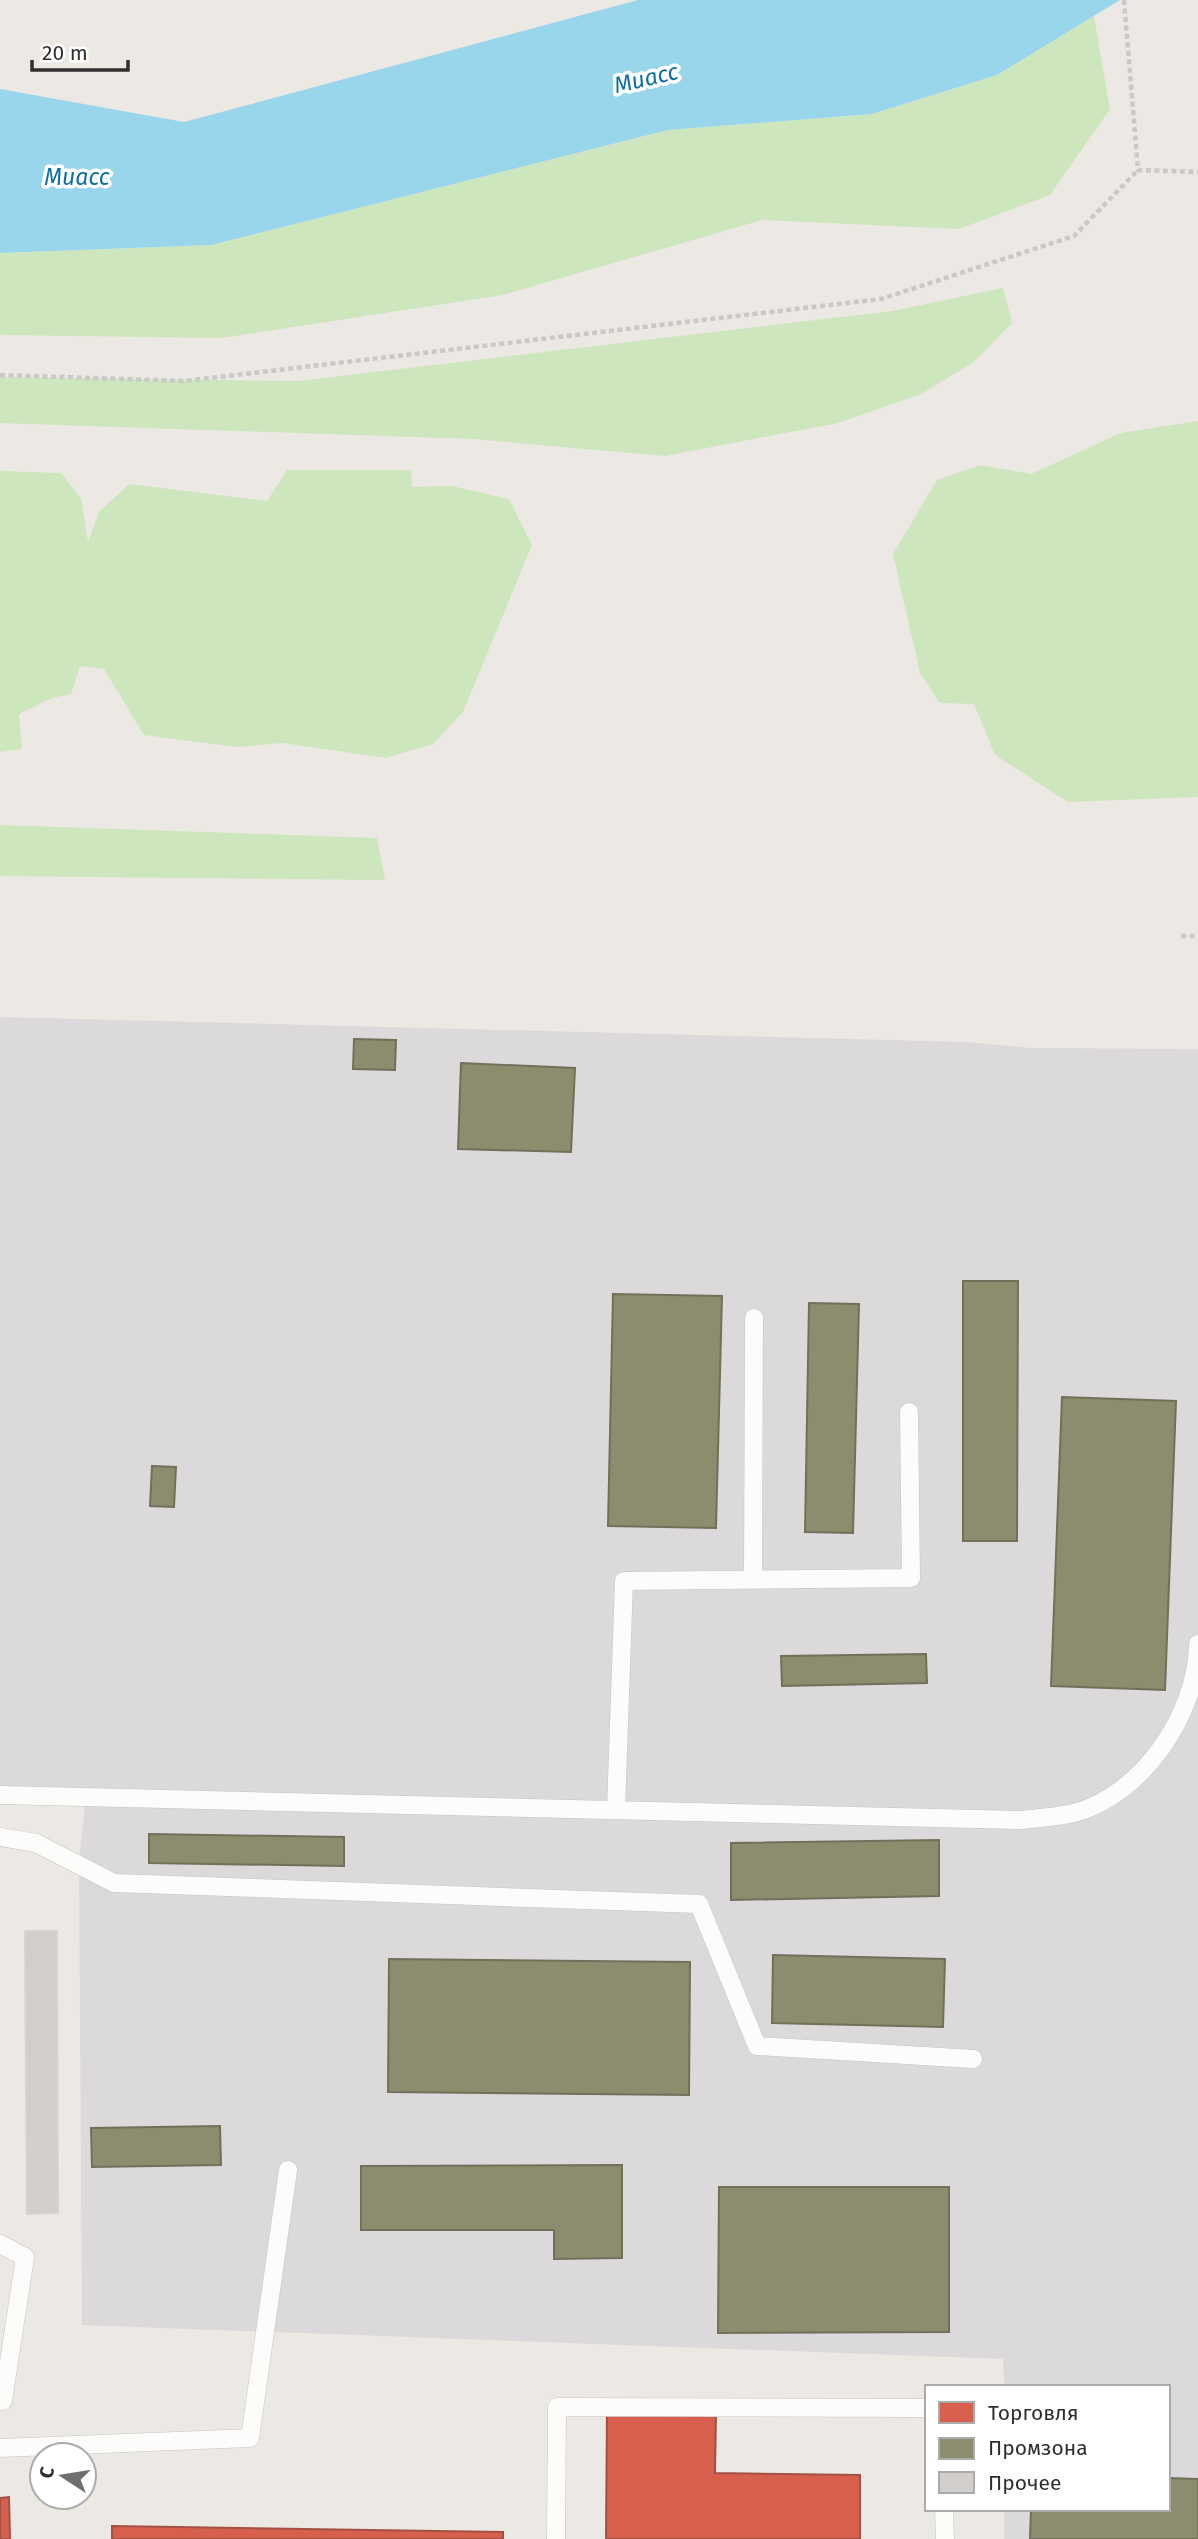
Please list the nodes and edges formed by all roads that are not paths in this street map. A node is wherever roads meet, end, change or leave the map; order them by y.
1 (754, 1318) dead end
2 (909, 1412) dead end
3 (753, 1580) junction
4 (1198, 1644) edge
5 (0, 1795) edge
6 (616, 1810) junction
7 (0, 1838) edge
8 (973, 2059) dead end
9 (288, 2170) dead end
10 (0, 2244) edge
11 (0, 2401) edge
12 (925, 2408) edge
13 (0, 2448) edge
14 (944, 2511) edge
15 (556, 2539) edge
16 (945, 2539) edge

1 - 3 lane
2 - 3 lane
3 - 6 lane
4 - 6 lane
5 - 6 lane
7 - 8 lane
9 - 13 lane
10 - 11 lane
12 - 15 lane
14 - 16 lane

